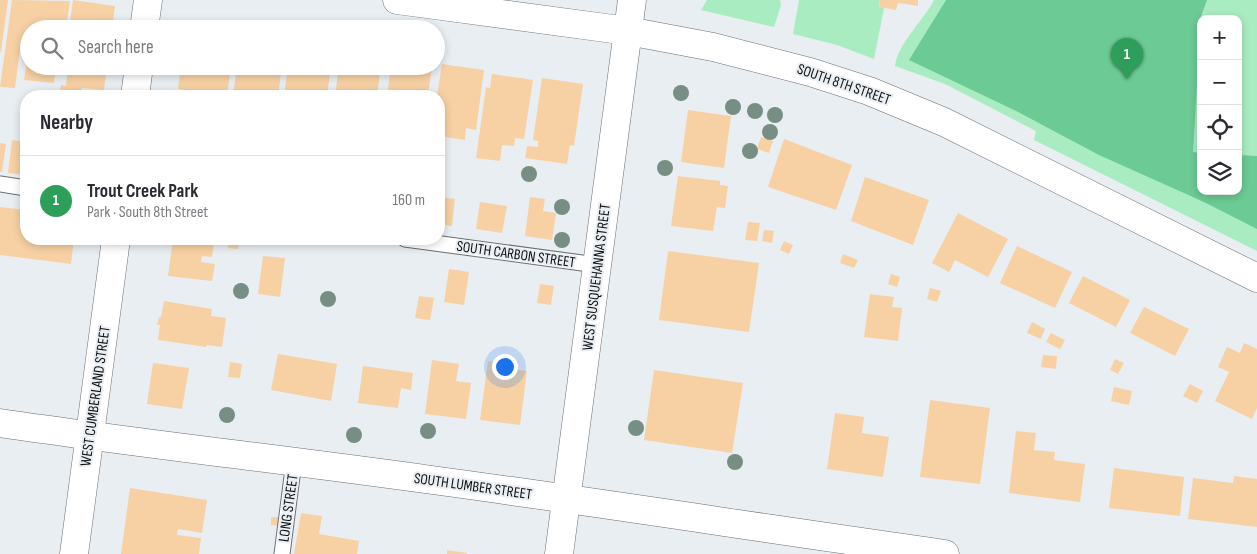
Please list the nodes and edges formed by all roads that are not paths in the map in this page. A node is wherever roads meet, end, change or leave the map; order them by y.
1 (148, 0) edge
2 (397, 0) edge
3 (632, 0) edge
4 (145, 20) edge
5 (628, 31) junction
6 (138, 75) edge
7 (136, 90) edge
8 (0, 184) edge
9 (20, 187) edge
10 (445, 244) edge
11 (115, 245) edge
12 (597, 265) junction
13 (1257, 278) edge
14 (0, 423) edge
15 (90, 436) junction
16 (294, 461) junction
17 (566, 498) junction
18 (74, 554) edge
19 (282, 554) edge
20 (559, 554) edge
21 (945, 554) edge

1 - 4 street
2 - 5 street, SOUTH 8TH STREET
3 - 5 street, WEST SUSQUEHANNA STREET
5 - 12 street, WEST SUSQUEHANNA STREET
5 - 13 street, SOUTH 8TH STREET
6 - 7 street
8 - 9 lane
10 - 12 lane, SOUTH CARBON STREET
11 - 15 street, WEST CUMBERLAND STREET
12 - 17 street, WEST SUSQUEHANNA STREET
14 - 15 street, SOUTH LUMBER STREET
15 - 16 street, SOUTH LUMBER STREET
15 - 18 street, WEST CUMBERLAND STREET
16 - 17 street, SOUTH LUMBER STREET
16 - 19 lane, LONG STREET
17 - 20 street, WEST SUSQUEHANNA STREET
17 - 21 street, SOUTH LUMBER STREET

